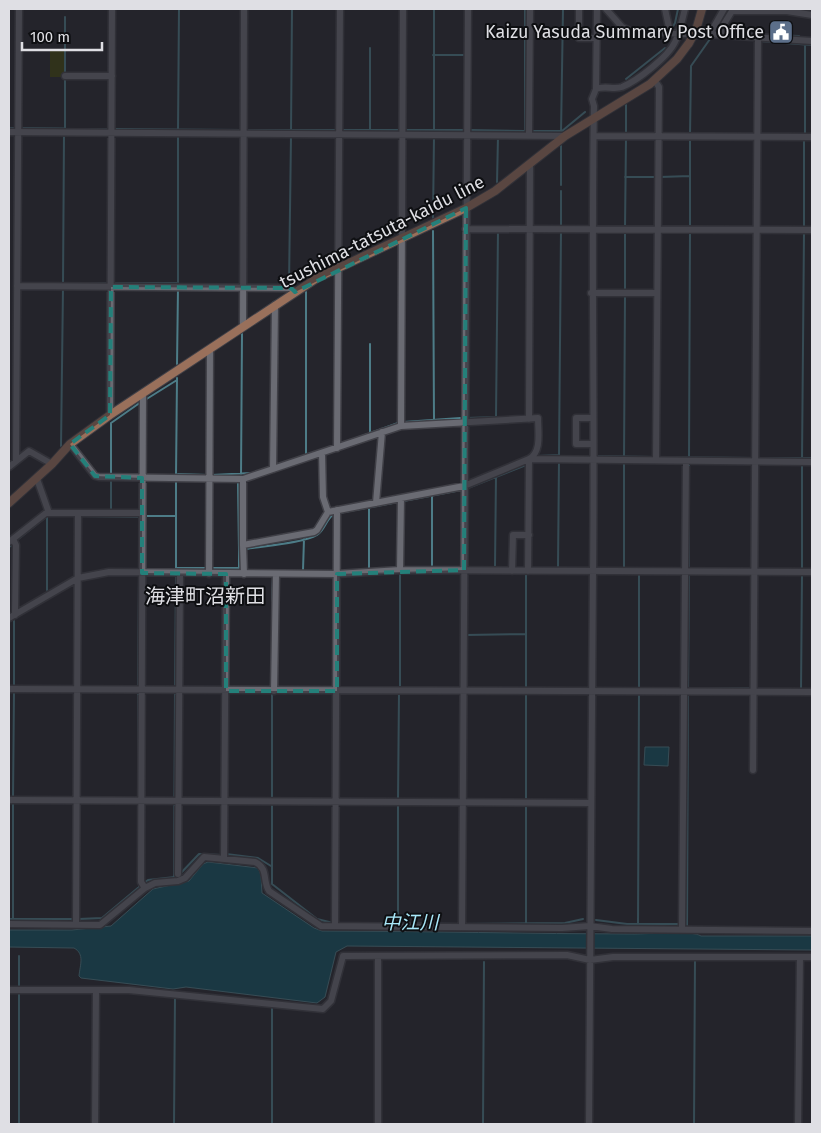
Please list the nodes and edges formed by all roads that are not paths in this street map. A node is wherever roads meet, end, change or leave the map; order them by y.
1 (19, 9) edge
2 (112, 9) edge
3 (244, 9) edge
4 (340, 9) edge
5 (403, 9) edge
6 (468, 9) edge
7 (530, 9) edge
8 (579, 9) edge
9 (597, 9) edge
10 (606, 9) edge
11 (665, 9) edge
12 (685, 9) edge
13 (702, 9) edge
14 (724, 9) edge
15 (812, 15) edge
16 (670, 32) junction
17 (678, 33) junction
18 (708, 34) junction
19 (724, 35) junction
20 (596, 38) junction
21 (758, 38) junction
22 (812, 41) edge
23 (649, 70) junction
24 (65, 76) dead end
25 (112, 76) junction
26 (653, 77) dead end
27 (658, 84) dead end
28 (596, 89) junction
29 (594, 116) junction
30 (9, 132) edge
31 (17, 132) junction
32 (111, 132) junction
33 (243, 133) junction
34 (339, 134) junction
35 (403, 134) junction
36 (467, 134) junction
37 (529, 135) junction
38 (565, 136) junction
39 (594, 136) junction
40 (757, 136) junction
41 (812, 136) edge
42 (658, 137) junction
43 (530, 164) junction
44 (466, 208) junction
45 (466, 229) junction
46 (528, 229) junction
47 (594, 229) junction
48 (657, 229) junction
49 (757, 230) junction
50 (812, 230) edge
51 (402, 238) junction
52 (338, 268) junction
53 (17, 286) junction
54 (111, 287) junction
55 (243, 287) junction
56 (295, 292) junction
57 (592, 293) junction
58 (657, 293) junction
59 (275, 305) junction
60 (243, 326) junction
61 (12, 336) edge
62 (210, 349) junction
63 (143, 393) junction
64 (110, 415) junction
65 (593, 418) junction
66 (530, 419) junction
67 (464, 422) junction
68 (401, 426) junction
69 (382, 432) junction
70 (70, 444) junction
71 (593, 444) junction
72 (337, 448) junction
73 (322, 453) junction
74 (529, 459) junction
75 (593, 459) junction
76 (656, 460) junction
77 (16, 461) junction
78 (686, 461) junction
79 (755, 462) junction
80 (812, 462) edge
81 (52, 464) junction
82 (9, 467) edge
83 (273, 469) junction
84 (37, 478) junction
85 (142, 478) junction
86 (210, 478) junction
87 (243, 479) junction
88 (464, 486) junction
89 (401, 498) junction
90 (376, 502) junction
91 (9, 503) edge
92 (337, 510) junction
93 (328, 512) junction
94 (49, 513) junction
95 (78, 513) junction
96 (142, 513) junction
97 (528, 535) junction
98 (11, 540) edge
99 (243, 545) junction
100 (400, 570) junction
101 (464, 570) junction
102 (12, 571) edge
103 (512, 571) junction
104 (528, 571) junction
105 (593, 571) junction
106 (685, 571) junction
107 (754, 571) junction
108 (812, 572) edge
109 (142, 573) junction
110 (177, 573) junction
111 (209, 574) junction
112 (226, 574) junction
113 (244, 574) junction
114 (276, 574) junction
115 (337, 574) junction
116 (78, 578) junction
117 (12, 616) edge
118 (9, 689) edge
119 (78, 690) junction
120 (142, 690) junction
121 (177, 690) junction
122 (226, 691) junction
123 (274, 691) junction
124 (337, 691) junction
125 (464, 691) junction
126 (591, 692) junction
127 (685, 692) junction
128 (754, 692) junction
129 (812, 692) edge
130 (753, 770) dead end
131 (9, 800) edge
132 (77, 801) junction
133 (141, 801) junction
134 (176, 801) junction
135 (225, 801) junction
136 (336, 802) junction
137 (463, 802) junction
138 (591, 803) junction
139 (224, 859) junction
140 (176, 879) junction
141 (145, 888) junction
142 (9, 924) edge
143 (76, 924) junction
144 (335, 926) junction
145 (462, 927) junction
146 (590, 928) junction
147 (682, 929) junction
148 (812, 931) edge
149 (378, 957) junction
150 (590, 957) junction
151 (800, 957) junction
152 (812, 957) edge
153 (9, 990) edge
154 (96, 992) junction
155 (95, 1124) edge
156 (378, 1124) edge
157 (589, 1124) edge
158 (798, 1124) edge

1 - 31 street
2 - 25 street
3 - 33 street
4 - 34 street
5 - 35 street
6 - 36 street
7 - 37 street
8 - 20 street
9 - 20 street
10 - 16 street
11 - 16 street
12 - 17 street
13 - 29 main road, tsushima-tatsuta-kaidu line, bridge
14 - 18 street
15 - 19 street
16 - 17 street
17 - 18 street
17 - 23 street
18 - 19 street
19 - 21 street
20 - 28 street
21 - 22 street
21 - 40 street
23 - 26 street
23 - 28 street
24 - 25 street
25 - 32 street
27 - 42 street
28 - 29 street
29 - 38 main road, tsushima-tatsuta-kaidu line
29 - 39 street
30 - 31 street
31 - 32 street
31 - 53 street
32 - 33 street
32 - 54 street
33 - 34 street
33 - 55 street
34 - 35 street
34 - 52 street
35 - 36 street
35 - 51 street
36 - 37 street
36 - 44 street
37 - 38 street
38 - 43 main road, tsushima-tatsuta-kaidu line
39 - 42 street
39 - 47 street
40 - 41 street
40 - 42 street
40 - 49 street
42 - 48 street
43 - 44 main road, tsushima-tatsuta-kaidu line
43 - 46 street
44 - 45 street
44 - 51 main road, tsushima-tatsuta-kaidu line
45 - 46 street
45 - 67 street
46 - 47 street
46 - 66 street
47 - 48 street
47 - 57 street
48 - 49 street
48 - 58 street
49 - 50 street
49 - 79 street
51 - 52 main road, tsushima-tatsuta-kaidu line
51 - 68 street
52 - 56 main road, tsushima-tatsuta-kaidu line
52 - 72 street
53 - 54 street
53 - 61 street
54 - 55 street
54 - 64 street
55 - 56 street
55 - 60 street
56 - 59 main road, tsushima-tatsuta-kaidu line
57 - 58 street
57 - 65 street
58 - 76 street
59 - 60 main road, tsushima-tatsuta-kaidu line
59 - 83 street
60 - 62 main road, tsushima-tatsuta-kaidu line
61 - 77 street
62 - 63 main road, tsushima-tatsuta-kaidu line
62 - 86 street
63 - 64 main road, tsushima-tatsuta-kaidu line
63 - 85 street
64 - 70 main road, tsushima-tatsuta-kaidu line
65 - 71 street
65 - 71 street
66 - 67 street
66 - 74 street
67 - 68 street
67 - 88 street
68 - 69 street
69 - 72 street
69 - 90 street
70 - 81 main road, tsushima-tatsuta-kaidu line
70 - 85 street
71 - 75 street
72 - 73 street
73 - 83 street
73 - 93 street
74 - 75 street
74 - 88 street
74 - 97 street
75 - 76 street
75 - 105 street
76 - 78 street
77 - 81 street
77 - 82 street
78 - 79 street
78 - 106 street
79 - 80 street
79 - 107 street
81 - 84 main road, tsushima-tatsuta-kaidu line
83 - 87 street
84 - 91 main road, tsushima-tatsuta-kaidu line
84 - 94 street
85 - 86 street
85 - 96 street
86 - 87 street
86 - 111 street
87 - 99 street
88 - 89 street
88 - 101 street
89 - 90 street
89 - 100 street
90 - 92 street
92 - 93 street
92 - 115 street
93 - 99 street
94 - 95 street
94 - 98 street
95 - 96 street
95 - 116 street
96 - 109 street
97 - 103 street
97 - 104 street
98 - 102 street
99 - 113 street
100 - 101 street
100 - 115 street
101 - 103 street
101 - 125 street
102 - 117 street
103 - 104 street
104 - 105 street
105 - 106 street
105 - 126 street
106 - 107 street
106 - 127 street
107 - 108 street
107 - 128 street
109 - 110 street
109 - 116 street
109 - 120 street
110 - 111 street
110 - 121 street
111 - 112 street
112 - 113 street
112 - 122 street
113 - 114 street
114 - 115 street
114 - 123 street
115 - 124 street
116 - 117 street
116 - 119 street
118 - 119 street
119 - 120 street
119 - 132 street
120 - 121 street
120 - 133 street
121 - 122 street
121 - 134 street
122 - 123 street
122 - 135 street
123 - 124 street
124 - 125 street
124 - 136 street
125 - 126 street
125 - 137 street
126 - 127 street
126 - 138 street
127 - 128 street
127 - 147 street
128 - 129 street
128 - 130 street
131 - 132 street
132 - 133 street
132 - 143 street
133 - 134 street
133 - 141 street
134 - 135 street
134 - 140 street
135 - 136 street
135 - 139 street
136 - 137 street
136 - 144 street
137 - 138 street
137 - 145 street
138 - 146 street
139 - 140 street
139 - 144 street
140 - 141 street
141 - 143 street
142 - 143 street
144 - 145 street
145 - 146 street
146 - 147 street
146 - 150 street
147 - 148 street
149 - 150 street
149 - 154 street
149 - 156 street
150 - 151 street
150 - 157 street
151 - 152 street
151 - 158 street
153 - 154 street
154 - 155 street

